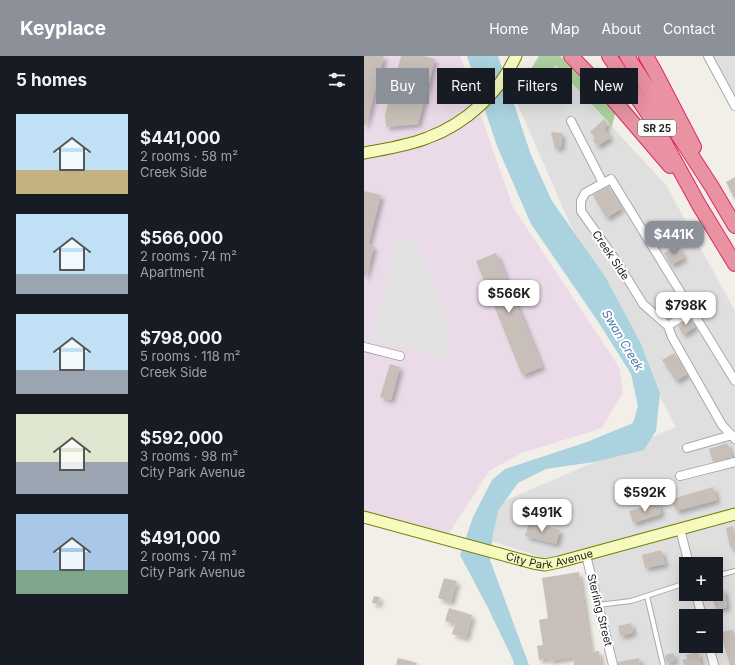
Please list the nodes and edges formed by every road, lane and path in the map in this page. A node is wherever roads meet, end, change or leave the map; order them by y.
1 (571, 56) edge
2 (609, 56) edge
3 (627, 56) edge
4 (646, 56) edge
5 (708, 56) edge
6 (514, 60) edge
7 (732, 94) edge
8 (735, 106) edge
9 (571, 122) dead end
10 (364, 153) edge
11 (603, 183) junction
12 (712, 187) junction
13 (699, 204) junction
14 (735, 226) edge
15 (735, 264) edge
16 (692, 311) junction
17 (668, 326) junction
18 (364, 347) edge
19 (400, 356) dead end
20 (735, 381) edge
21 (734, 437) edge
22 (686, 448) dead end
23 (735, 462) edge
24 (680, 476) dead end
25 (735, 514) edge
26 (364, 517) edge
27 (680, 529) junction
28 (586, 555) junction
29 (687, 557) edge
30 (735, 572) edge
31 (723, 575) edge
32 (679, 585) edge
33 (647, 596) junction
34 (598, 605) junction
35 (711, 653) edge
36 (613, 665) edge
37 (663, 665) edge
38 (714, 665) edge

1 - 13 highway
2 - 13 highway, SR 25
3 - 12 highway, SR 25
4 - 12 highway
5 - 7 street
6 - 10 street
7 - 8 street
9 - 11 street
11 - 16 street
11 - 17 street, Creek Side
12 - 14 highway, SR 25
13 - 15 highway, SR 25
16 - 17 street
16 - 20 street
17 - 21 street, Creek Side
18 - 19 street
21 - 22 street, Creek Side
23 - 24 street
25 - 27 street, City Park Avenue
26 - 28 street, City Park Avenue
27 - 28 street, City Park Avenue
27 - 29 street
28 - 34 street, Sterling Street
30 - 31 lane
32 - 33 lane
33 - 34 lane
33 - 37 lane
34 - 36 street, Sterling Street
35 - 38 street

